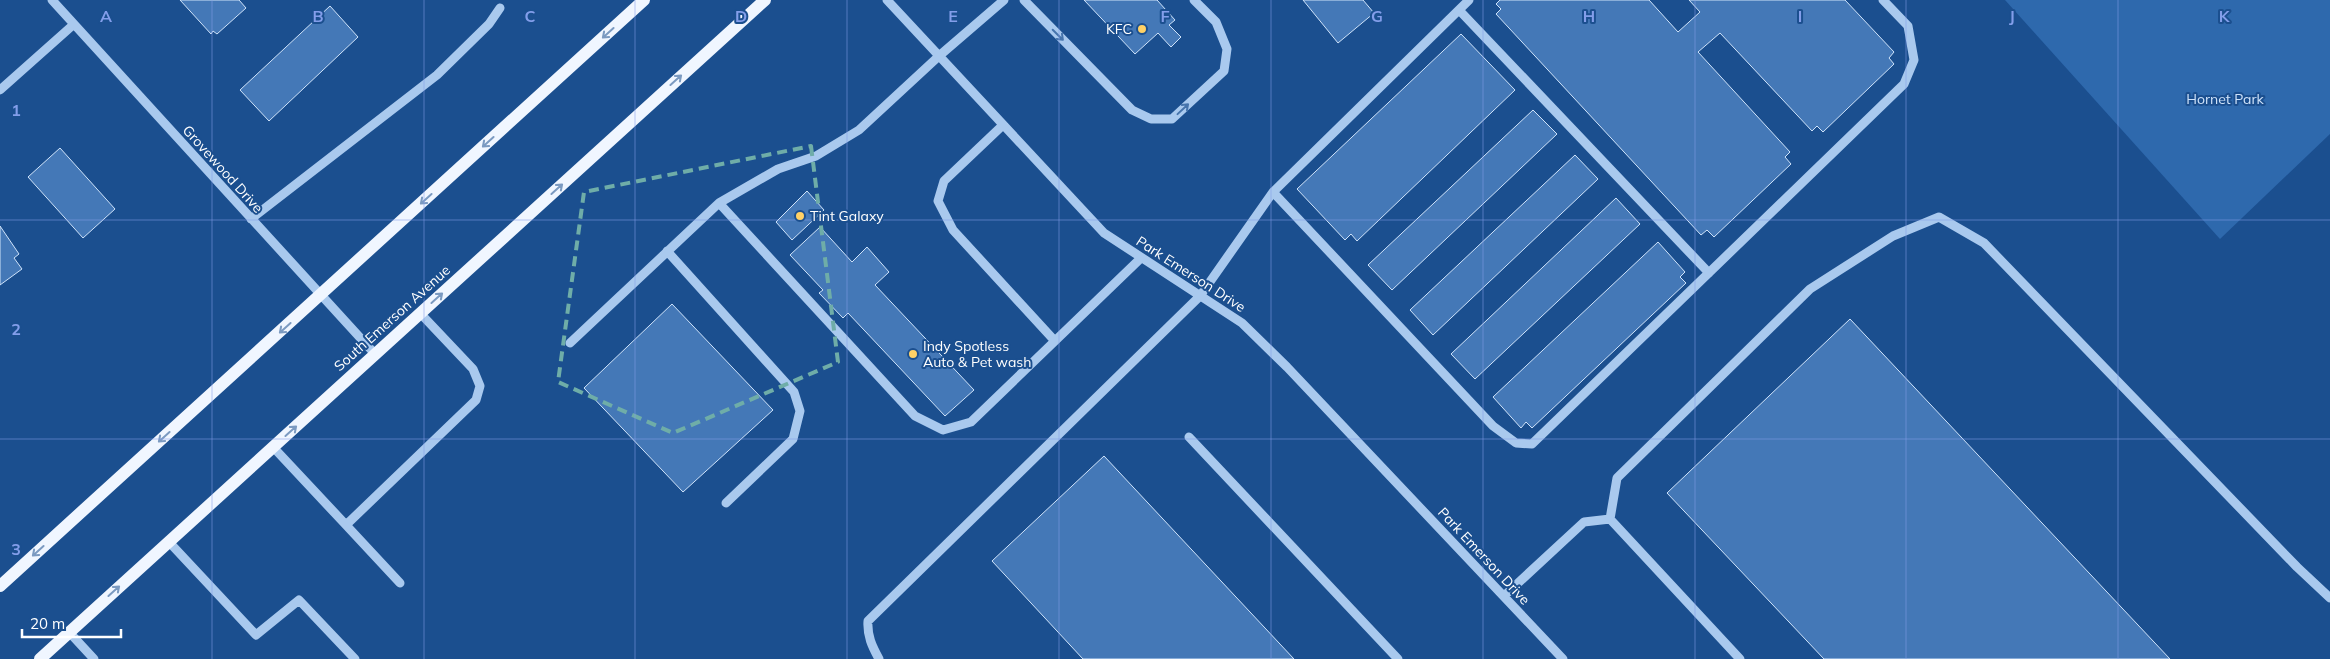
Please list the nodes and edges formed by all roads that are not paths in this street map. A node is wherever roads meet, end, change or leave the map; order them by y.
1 (52, 0) edge
2 (644, 0) edge
3 (765, 0) edge
4 (887, 0) edge
5 (1004, 0) edge
6 (1024, 0) edge
7 (1194, 0) edge
8 (1469, 0) edge
9 (1882, 0) edge
10 (500, 8) dead end
11 (1458, 10) junction
12 (73, 25) junction
13 (939, 56) junction
14 (0, 90) edge
15 (1003, 125) junction
16 (1273, 192) junction
17 (719, 203) junction
18 (250, 219) junction
19 (667, 251) junction
20 (1141, 258) junction
21 (1709, 273) junction
22 (321, 295) junction
23 (1200, 296) junction
24 (420, 313) junction
25 (1054, 340) junction
26 (570, 343) dead end
27 (375, 354) junction
28 (1189, 437) dead end
29 (273, 447) junction
30 (726, 503) dead end
31 (1610, 520) junction
32 (346, 525) junction
33 (168, 542) junction
34 (400, 583) dead end
35 (0, 586) edge
36 (1504, 596) junction
37 (2330, 598) edge
38 (69, 632) junction
39 (40, 659) edge
40 (94, 659) edge
41 (355, 659) edge
42 (879, 659) edge
43 (1398, 659) edge
44 (1563, 659) edge
45 (1740, 659) edge

1 - 12 street, Grovewood Drive
2 -> 22 main road
24 -> 3 main road, South Emerson Avenue
4 - 13 street, Park Emerson Drive
5 - 13 street
6 -> 7 street
8 - 11 street
9 - 21 street
10 - 18 street
11 - 16 street
11 - 21 street
12 - 14 street
12 - 18 street, Grovewood Drive
13 - 15 street, Park Emerson Drive
13 - 17 street
15 - 20 street, Park Emerson Drive
15 - 25 street
16 - 21 street
16 - 23 street
17 - 19 street
17 - 25 street
18 - 22 street, Grovewood Drive
19 - 26 street
19 - 30 street
20 - 23 street, Park Emerson Drive
20 - 25 street
22 - 27 street, Grovewood Drive
22 -> 35 main road
23 - 36 street, Park Emerson Drive
23 - 42 street
24 - 27 main road, South Emerson Avenue
24 - 32 street
29 -> 27 main road, South Emerson Avenue
28 - 43 street
29 - 32 street
29 - 33 main road, South Emerson Avenue
31 - 36 street
31 - 37 street
31 - 45 street
32 - 34 street
38 -> 33 main road, South Emerson Avenue
33 - 41 street
36 - 44 street, Park Emerson Drive
38 - 39 main road, South Emerson Avenue
38 - 40 street

